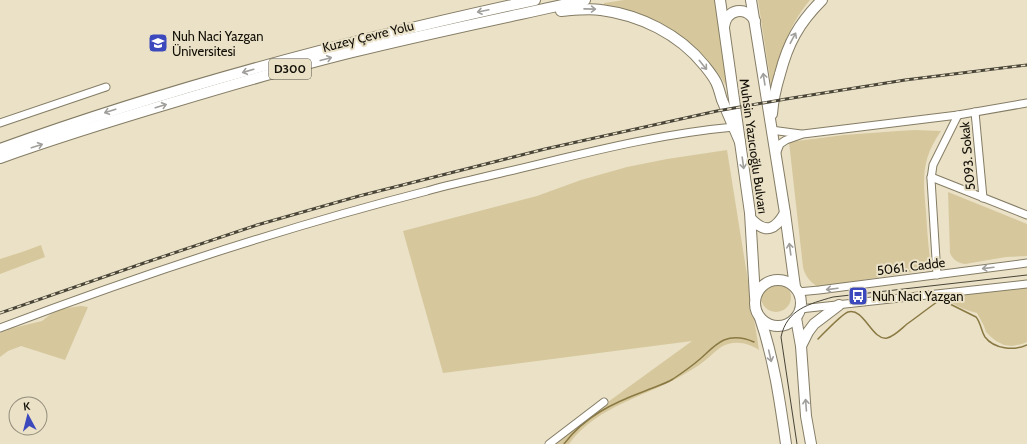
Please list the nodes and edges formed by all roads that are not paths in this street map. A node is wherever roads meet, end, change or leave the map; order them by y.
1 (535, 0) edge
2 (585, 0) edge
3 (720, 0) edge
4 (751, 0) edge
5 (822, 0) edge
6 (755, 21) junction
7 (724, 27) junction
8 (454, 28) junction
9 (106, 87) dead end
10 (1027, 103) edge
11 (975, 112) junction
12 (958, 115) junction
13 (0, 123) edge
14 (734, 127) junction
15 (771, 130) junction
16 (803, 134) junction
17 (740, 142) junction
18 (0, 149) edge
19 (775, 156) junction
20 (0, 158) edge
21 (931, 178) junction
22 (983, 198) junction
23 (785, 213) junction
24 (1027, 215) edge
25 (751, 219) junction
26 (1027, 263) edge
27 (936, 275) junction
28 (1027, 284) edge
29 (797, 290) junction
30 (755, 297) junction
31 (838, 305) junction
32 (798, 314) junction
33 (760, 318) junction
34 (0, 328) edge
35 (801, 346) junction
36 (604, 402) dead end
37 (549, 444) edge
38 (786, 444) edge
39 (811, 444) edge

1 -> 18 highway, Kuzey Çevre Yolu / D300
2 - 8 highway, Kuzey Çevre Yolu / D300
3 - 7 highway, Muhsin Yazıcıoğlu Bulvarı
4 - 6 highway, Muhsin Yazıcıoğlu Bulvarı
15 -> 5 highway
6 - 7 highway
15 -> 6 highway, Muhsin Yazıcıoğlu Bulvarı
7 - 17 highway, Muhsin Yazıcıoğlu Bulvarı
8 -> 14 highway
20 -> 8 highway, Kuzey Çevre Yolu / D300
9 - 13 street
10 - 11 street
11 - 12 street
11 - 22 street, 5093. Sokak
12 - 16 street
12 - 21 street
14 - 17 highway
14 - 34 street
15 - 16 street
15 - 19 highway, Muhsin Yazıcıoğlu Bulvarı
16 - 19 street
17 -> 25 highway, Muhsin Yazıcıoğlu Bulvarı
19 - 23 highway, Muhsin Yazıcıoğlu Bulvarı
21 - 22 street
21 - 27 street
22 - 24 street
23 - 25 highway
29 -> 23 highway, Muhsin Yazıcıoğlu Bulvarı
25 - 30 highway, Muhsin Yazıcıoğlu Bulvarı
26 -> 27 street, 5061. Cadde
27 -> 29 street, 5061. Cadde
28 - 31 street
29 - 30 highway
29 - 32 highway
30 - 33 highway
31 - 32 street
31 - 35 highway
32 - 33 highway
32 - 35 highway
33 -> 38 highway
39 -> 35 highway
36 - 37 street

